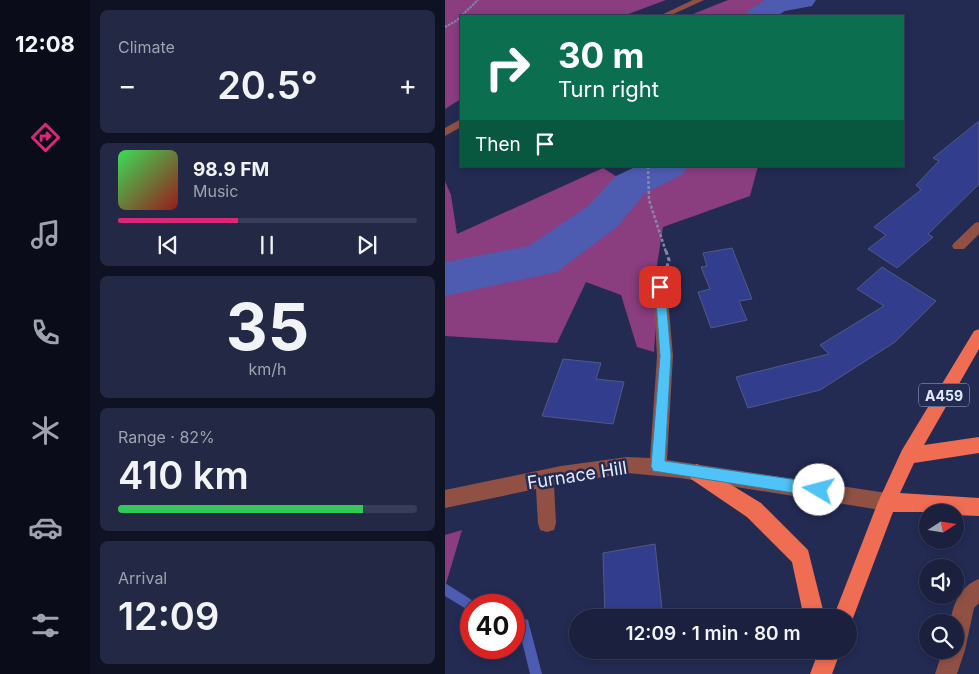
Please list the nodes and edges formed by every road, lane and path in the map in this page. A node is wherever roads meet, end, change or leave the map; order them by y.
1 (478, 0) edge
2 (700, 0) edge
3 (462, 15) edge
4 (665, 15) edge
5 (460, 16) edge
6 (445, 27) edge
7 (460, 123) edge
8 (445, 133) edge
9 (648, 167) edge
10 (979, 226) edge
11 (959, 246) dead end
12 (660, 287) joint
13 (979, 335) edge
14 (979, 445) edge
15 (908, 456) junction
16 (658, 466) junction
17 (697, 473) junction
18 (545, 479) junction
19 (445, 499) edge
20 (887, 502) junction
21 (979, 507) edge
22 (547, 523) dead end
23 (979, 589) edge
24 (813, 609) edge
25 (846, 609) edge
26 (962, 614) edge
27 (951, 659) edge
28 (946, 674) edge

1 - 3 path
2 - 4 street
5 - 6 path
7 - 8 street
9 - 12 path
10 - 11 street
12 - 16 street
13 - 15 main road, A459
14 - 15 main road
15 - 20 main road, A459
16 - 17 street, Furnace Hill
16 - 18 street, Furnace Hill
17 - 20 street, Furnace Hill
17 - 24 main road
18 - 19 street, Furnace Hill
18 - 22 street
20 - 21 main road
20 - 25 main road, A459
23 - 26 street
27 - 28 street

